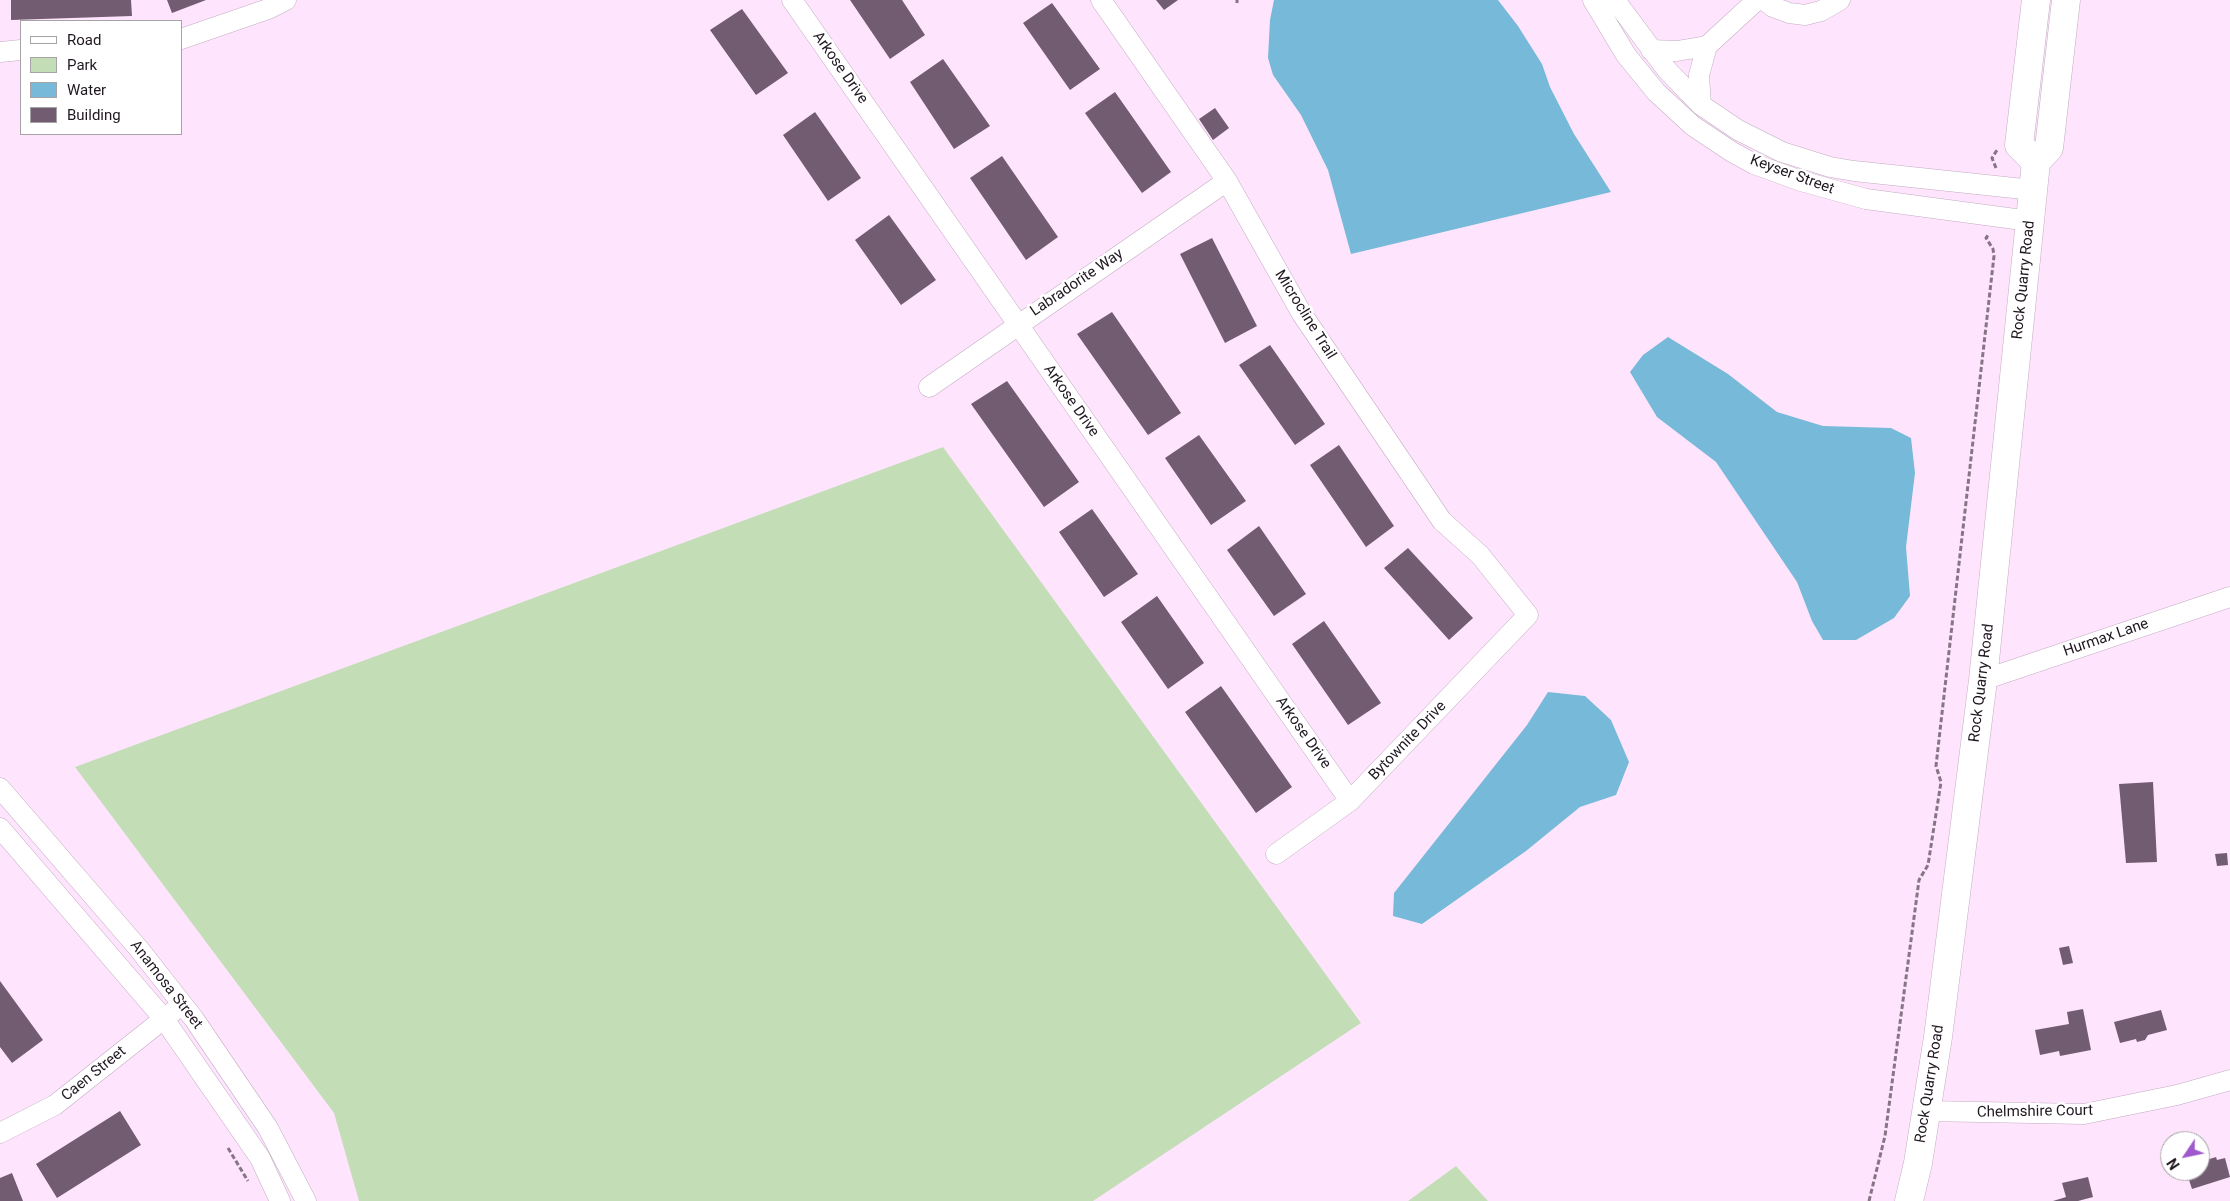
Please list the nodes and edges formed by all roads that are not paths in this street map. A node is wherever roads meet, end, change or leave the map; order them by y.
1 (286, 0) edge
2 (792, 0) edge
3 (1101, 0) edge
4 (1593, 0) edge
5 (1615, 0) edge
6 (1757, 0) edge
7 (1764, 0) edge
8 (1840, 0) edge
9 (2036, 0) edge
10 (2066, 0) edge
11 (182, 39) edge
12 (1707, 46) junction
13 (20, 50) edge
14 (1651, 50) junction
15 (0, 52) edge
16 (1701, 105) junction
17 (2036, 162) junction
18 (1227, 181) junction
19 (2034, 190) junction
20 (2030, 221) junction
21 (1018, 324) junction
22 (929, 387) dead end
23 (2230, 597) edge
24 (1528, 615) joint
25 (1983, 680) junction
26 (0, 788) edge
27 (1350, 801) junction
28 (0, 828) edge
29 (1276, 854) dead end
30 (182, 1004) junction
31 (164, 1019) junction
32 (2230, 1080) edge
33 (1926, 1111) junction
34 (1, 1130) edge
35 (280, 1201) edge
36 (306, 1201) edge
37 (1909, 1201) edge

1 - 11 street
2 - 21 street, Arkose Drive
3 - 18 street, Microcline Trail
4 - 20 street, Keyser Street
5 - 14 street, Keyser Street
6 - 12 street
7 - 8 street
9 - 17 main road
10 - 17 main road
12 - 14 street
12 - 16 street
13 - 15 street
14 - 16 street, Keyser Street
16 - 19 street, Keyser Street
17 - 19 main road, Rock Quarry Road
18 - 21 street, Labradorite Way
18 - 24 street, Microcline Trail
19 - 20 main road, Rock Quarry Road
20 - 25 main road, Rock Quarry Road
21 - 22 street, Labradorite Way
21 - 27 street, Arkose Drive
23 - 25 street, Hurmax Lane
24 - 27 street, Bytownite Drive
25 - 33 main road, Rock Quarry Road
26 - 30 street, Anamosa Street
27 - 29 street, Bytownite Drive
28 - 31 street, Anamosa Street
30 - 31 street, Caen Street
30 - 36 street, Anamosa Street
31 - 34 street, Caen Street
31 - 35 street, Anamosa Street
32 - 33 street, Chelmshire Court
33 - 37 main road, Rock Quarry Road

